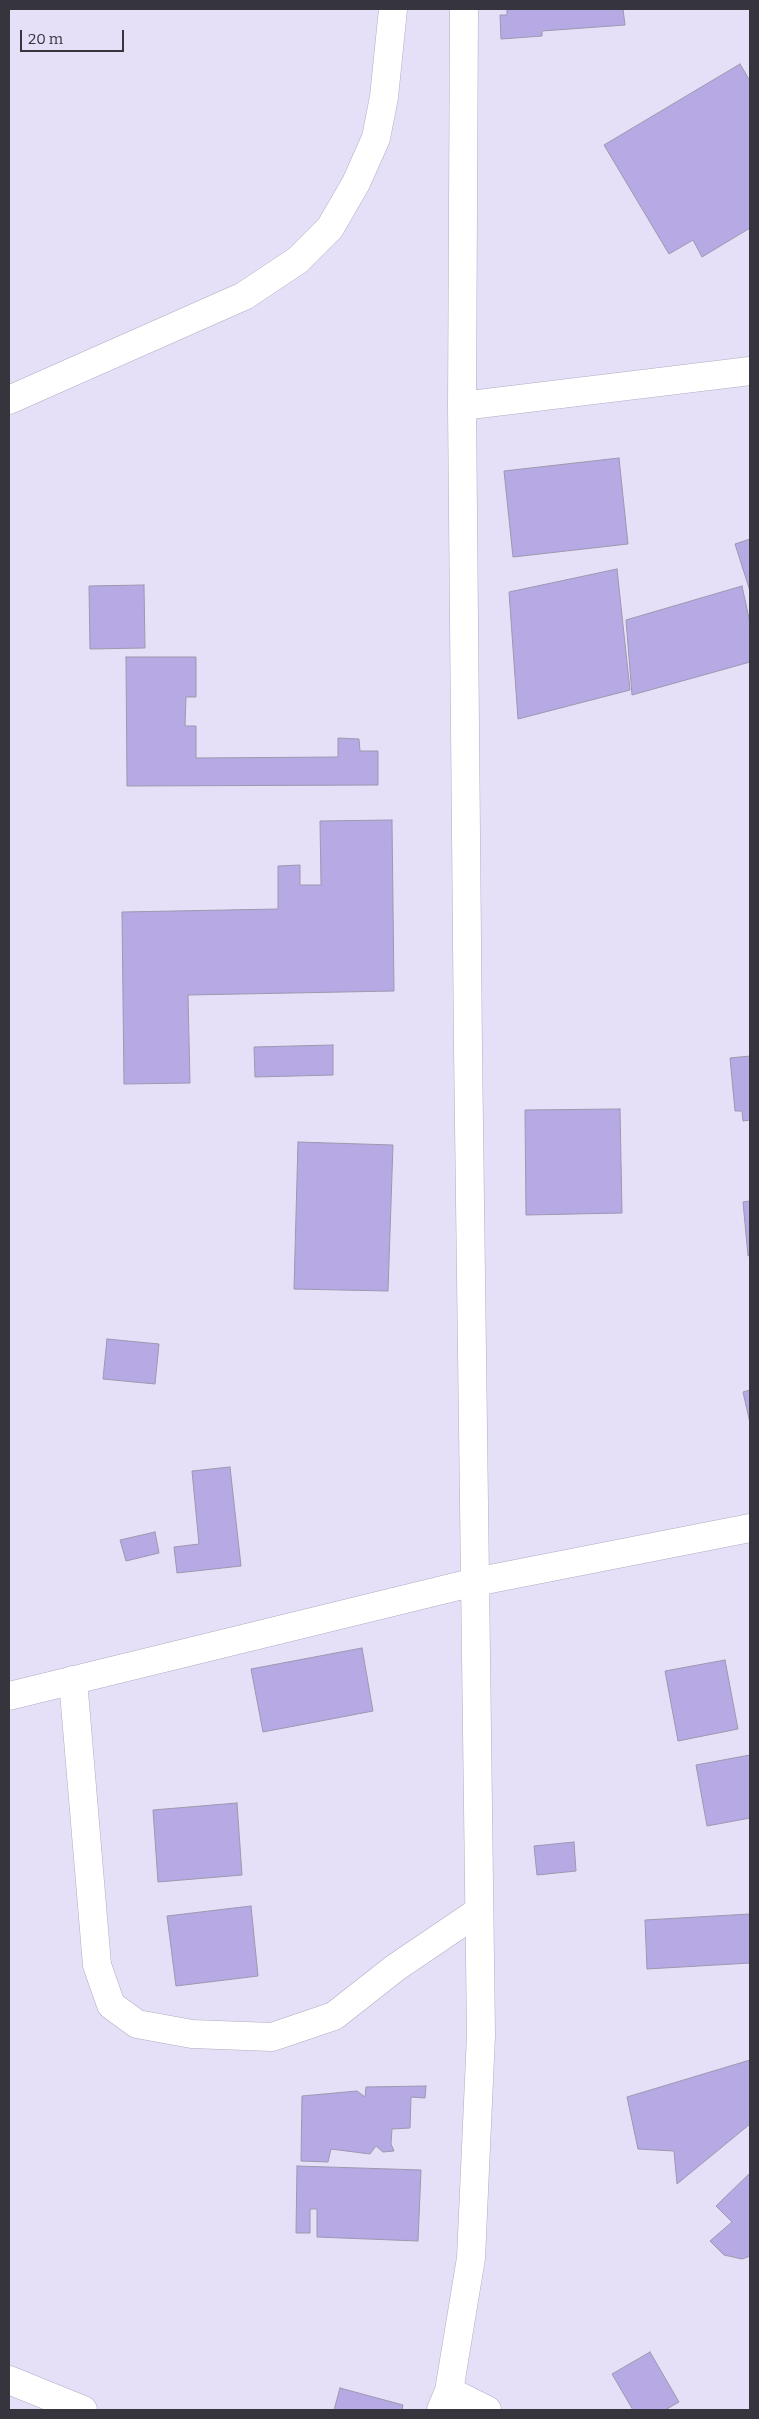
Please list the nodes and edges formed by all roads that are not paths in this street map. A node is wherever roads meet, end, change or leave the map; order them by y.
1 (393, 9) edge
2 (464, 9) edge
3 (750, 371) edge
4 (9, 400) edge
5 (462, 406) junction
6 (750, 1528) edge
7 (475, 1582) junction
8 (73, 1680) junction
9 (9, 1696) edge
10 (479, 1911) junction
11 (9, 2380) edge
12 (445, 2400) edge
13 (83, 2410) edge
14 (487, 2410) edge

1 - 4 street
2 - 5 street
3 - 5 street
5 - 7 street
6 - 7 street
7 - 8 street
7 - 10 street
8 - 9 street
8 - 10 street
10 - 12 street
11 - 13 street
12 - 14 street

